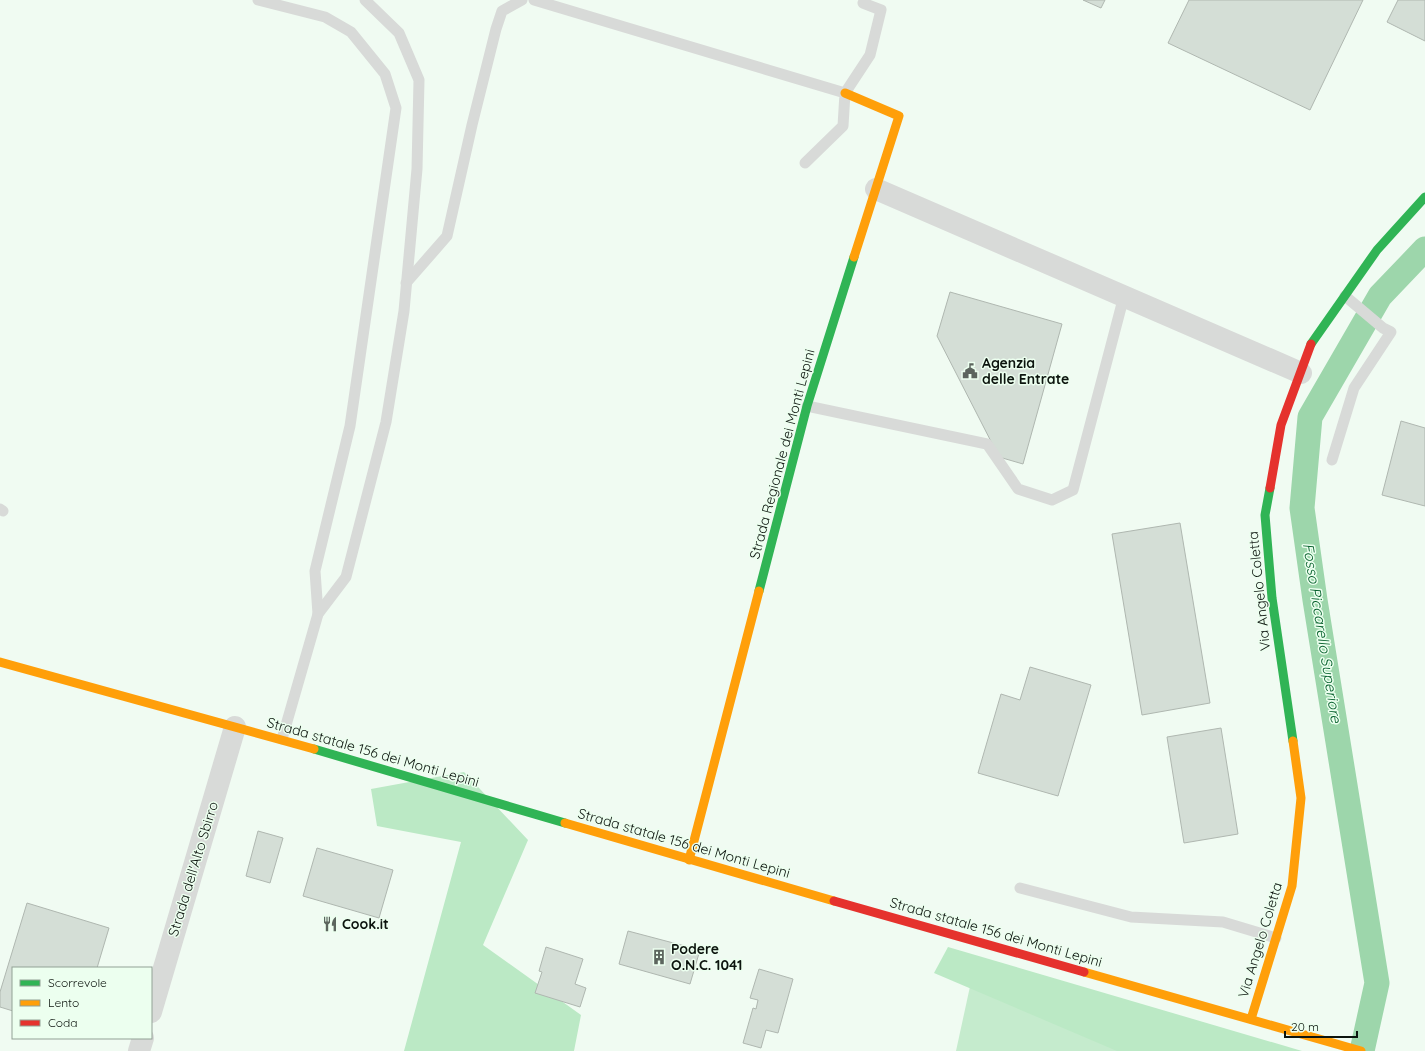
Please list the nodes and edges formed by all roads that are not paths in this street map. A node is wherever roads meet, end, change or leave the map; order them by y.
1 (258, 0) edge
2 (365, 0) edge
3 (522, 0) edge
4 (534, 0) edge
5 (863, 3) dead end
6 (845, 93) junction
7 (805, 163) dead end
8 (876, 189) junction
9 (1425, 197) edge
10 (406, 283) junction
11 (1124, 296) junction
12 (1345, 296) junction
13 (1301, 373) junction
14 (807, 406) junction
15 (1332, 460) dead end
16 (318, 614) junction
17 (0, 662) edge
18 (235, 727) junction
19 (282, 739) junction
20 (689, 860) junction
21 (1020, 888) dead end
22 (1276, 938) junction
23 (152, 1009) edge
24 (1251, 1019) junction
25 (143, 1039) edge
26 (139, 1051) edge
27 (1361, 1051) edge

1 - 16 lane
2 - 10 lane
3 - 10 lane
4 - 6 lane
5 - 6 lane
6 - 7 lane
6 - 8 street, Strada Regionale dei Monti Lepini
8 - 11 street
8 - 14 street, Strada Regionale dei Monti Lepini
9 - 12 street, Via Angelo Coletta
10 - 16 lane
11 - 13 street
11 - 14 lane
12 - 13 street, Via Angelo Coletta
12 - 15 lane
13 - 22 street, Via Angelo Coletta
14 - 20 street, Strada Regionale dei Monti Lepini
16 - 19 lane
17 - 18 street, Strada statale 156 dei Monti Lepini
18 - 19 street, Strada statale 156 dei Monti Lepini
18 - 23 street, Strada dell'Alto Sbirro
19 - 20 street, Strada statale 156 dei Monti Lepini
20 - 24 street, Strada statale 156 dei Monti Lepini
21 - 22 lane
22 - 24 street, Via Angelo Coletta
24 - 27 street, Strada statale 156 dei Monti Lepini
25 - 26 street

